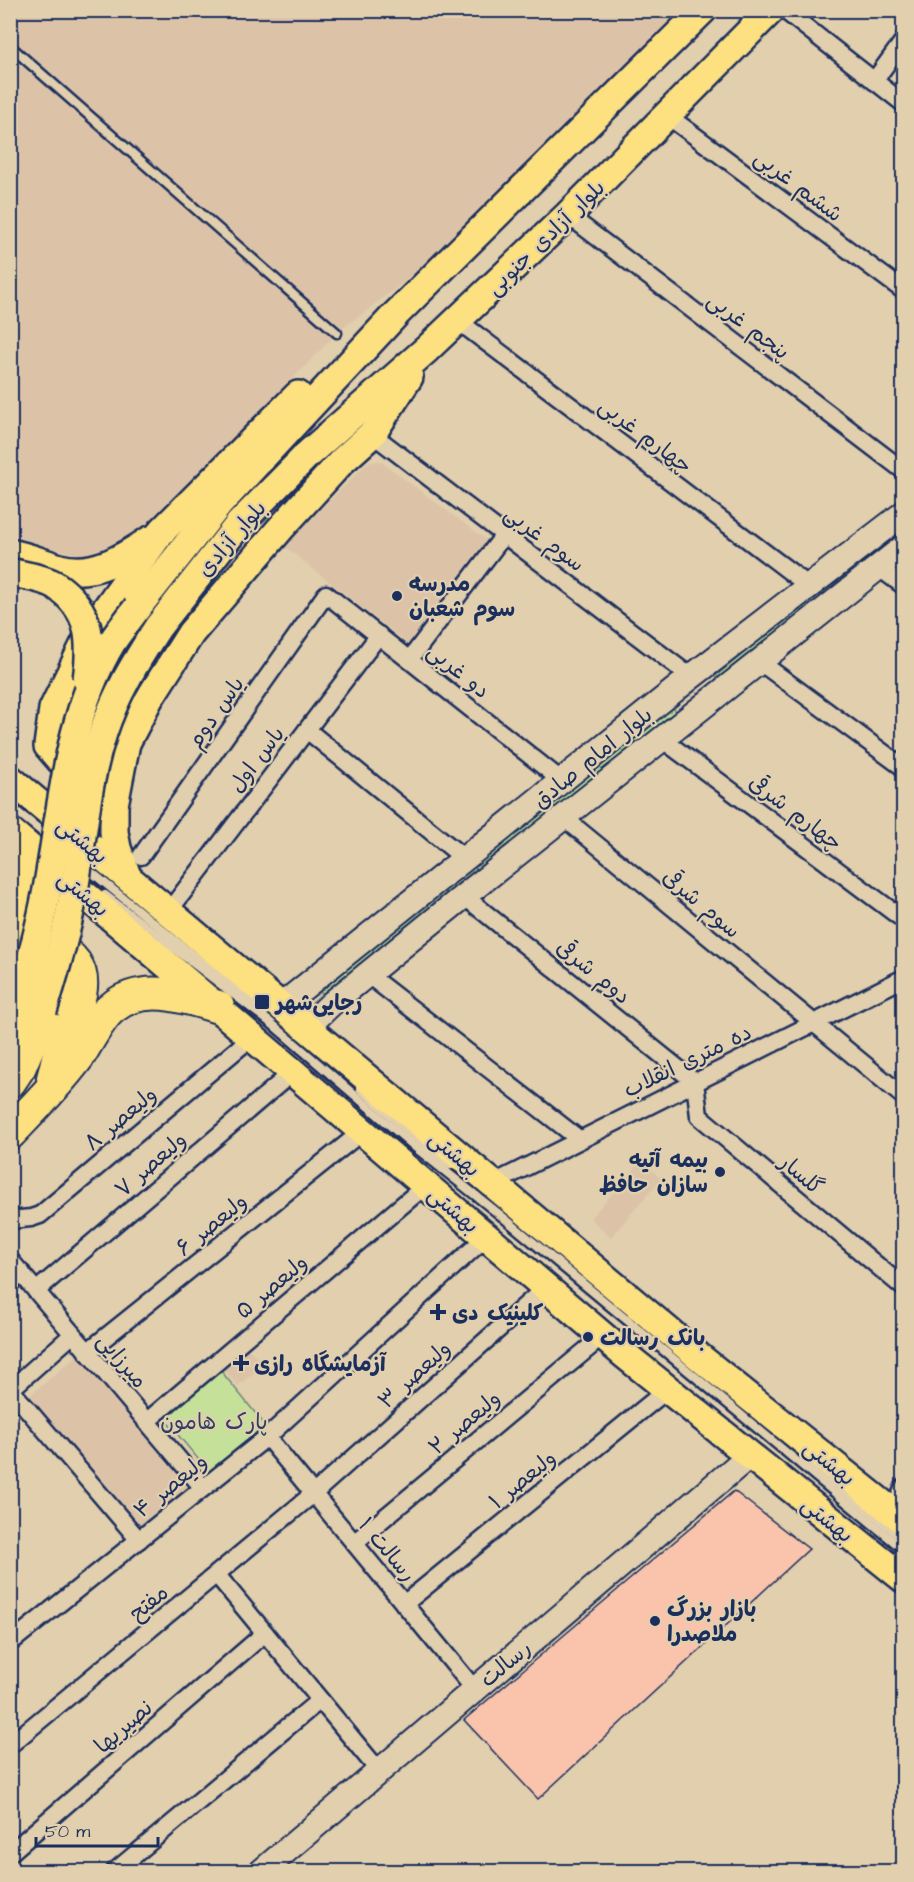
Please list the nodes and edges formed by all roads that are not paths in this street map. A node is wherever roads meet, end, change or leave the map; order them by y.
1 (703, 10) edge
2 (771, 10) edge
3 (784, 10) edge
4 (903, 40) edge
5 (10, 46) edge
6 (874, 81) junction
7 (903, 104) edge
8 (668, 116) junction
9 (568, 215) junction
10 (903, 291) edge
11 (396, 314) junction
12 (457, 320) junction
13 (337, 333) dead end
14 (427, 349) junction
15 (372, 434) junction
16 (309, 453) joint
17 (903, 471) edge
18 (903, 513) edge
19 (161, 532) junction
20 (504, 535) junction
21 (903, 547) edge
22 (10, 553) edge
23 (878, 567) junction
24 (10, 572) edge
25 (809, 586) junction
26 (903, 586) edge
27 (326, 594) joint
28 (379, 635) junction
29 (410, 659) junction
30 (760, 662) junction
31 (691, 677) junction
32 (708, 701) junction
33 (85, 703) junction
34 (307, 730) junction
35 (662, 740) junction
36 (126, 743) junction
37 (903, 768) edge
38 (10, 779) edge
39 (562, 781) junction
40 (10, 806) edge
41 (10, 815) edge
42 (563, 817) junction
43 (10, 831) edge
44 (10, 847) edge
45 (63, 849) dead end
46 (62, 859) dead end
47 (465, 859) junction
48 (134, 866) junction
49 (464, 896) junction
50 (169, 911) junction
51 (903, 920) edge
52 (10, 959) edge
53 (367, 974) junction
54 (903, 978) edge
55 (307, 983) junction
56 (332, 1003) junction
57 (282, 1005) junction
58 (218, 1007) junction
59 (24, 1011) edge
60 (813, 1023) junction
61 (307, 1027) junction
62 (253, 1036) junction
63 (294, 1071) junction
64 (10, 1081) edge
65 (695, 1082) junction
66 (49, 1093) junction
67 (903, 1097) edge
68 (364, 1130) junction
69 (10, 1133) edge
70 (579, 1139) junction
71 (492, 1184) junction
72 (426, 1185) junction
73 (10, 1220) edge
74 (486, 1237) junction
75 (10, 1260) edge
76 (16, 1278) edge
77 (545, 1288) junction
78 (903, 1288) edge
79 (36, 1291) junction
80 (72, 1335) junction
81 (603, 1336) junction
82 (87, 1352) junction
83 (668, 1389) junction
84 (11, 1390) edge
85 (146, 1422) junction
86 (267, 1437) junction
87 (750, 1455) junction
88 (903, 1487) edge
89 (203, 1488) junction
90 (313, 1494) junction
91 (898, 1517) edge
92 (139, 1540) junction
93 (903, 1540) edge
94 (354, 1543) junction
95 (903, 1550) edge
96 (217, 1575) junction
97 (903, 1579) edge
98 (404, 1604) junction
99 (265, 1633) junction
100 (10, 1642) edge
101 (475, 1690) junction
102 (321, 1700) junction
103 (10, 1745) edge
104 (379, 1771) junction
105 (10, 1853) edge
106 (114, 1872) edge
107 (261, 1872) edge

1 - 11 main road
2 - 8 main road, بلوار آزادی جنوبی
3 - 6 street
4 - 6 street
5 - 13 lane
6 - 7 street
8 - 9 main road, بلوار آزادی جنوبی
8 - 10 street, ششم غربی
9 - 12 main road, بلوار آزادی جنوبی
9 - 17 street, پنجم غربی
11 - 19 main road
11 - 33 main road, بلوار آزادی, bridge
12 - 14 main road, بلوار آزادی جنوبی
12 - 25 street, چهارم غربی
14 - 15 main road
14 - 16 main road, بلوار آزادی جنوبی
15 - 20 street, سوم غربی
15 - 36 main road
16 - 59 main road, بلوار آزادی, bridge
18 - 25 main road, بلوار امام صادق
19 - 22 main road
19 - 36 main road
20 - 29 street
20 - 31 street, سوم غربی
21 - 23 main road, بلوار امام صادق
23 - 26 street
23 - 30 main road, بلوار امام صادق
24 - 33 main road, bridge
25 - 31 main road, بلوار امام صادق
27 - 28 street, دو غربی
27 - 48 street, یاس دوم
28 - 29 street, دو غربی
28 - 34 street, یاس اول
29 - 39 street, دو غربی
30 - 32 main road, بلوار امام صادق
30 - 37 street
31 - 32 main road
31 - 39 main road, بلوار امام صادق
32 - 35 main road, بلوار امام صادق
33 - 59 main road, bridge
34 - 47 street
34 - 50 street, یاس اول
35 - 42 main road, بلوار امام صادق
35 - 51 street, چهارم شرقی
36 - 48 main road
38 - 48 main road, بهشتى
39 - 47 main road, بلوار امام صادق
40 - 45 lane
41 - 46 lane
42 - 49 main road, بلوار امام صادق
42 - 60 street, سوم شرقی
43 - 58 main road, بهشتی
44 - 52 highway
47 - 55 main road, بلوار امام صادق
48 - 50 main road, بهشتى
49 - 53 main road, بلوار امام صادق
49 - 65 street, دوم شرقی
50 - 57 main road, بهشتى
52 - 66 highway
53 - 56 main road, بلوار امام صادق
53 - 70 street
54 - 60 street, ده متری انقلاب
55 - 56 main road
55 - 57 main road, بلوار امام صادق
56 - 61 main road, بلوار امام صادق
57 - 61 main road, بهشتى
58 - 62 main road, بهشتی
58 - 66 highway
59 - 64 highway
60 - 65 street, ده متری انقلاب
60 - 67 street, سوم شرقی
61 - 71 main road, بهشتى
62 - 63 main road, بهشتی
62 - 73 street, ولیعصر ۸
63 - 68 main road, بهشتی
63 - 79 street, ولیعصر ۷
65 - 70 street, ده متری انقلاب
65 - 78 street, گلسار
66 - 69 highway
68 - 72 main road, بهشتی
68 - 82 street, ولیعصر ۶
70 - 71 street, ده متری انقلاب
71 - 91 main road, بهشتى
72 - 74 main road, بهشتی
72 - 85 street, ولیعصر ۵
74 - 77 main road, بهشتی
74 - 86 street, ولیعصر ۴
75 - 76 street, میرزایی
76 - 79 street, میرزایی
77 - 81 main road, بهشتی
77 - 90 street, ولیعصر ۳
79 - 80 street, میرزایی
80 - 82 street, میرزایی
80 - 84 street
81 - 83 main road, بهشتی
81 - 94 street, ولیعصر ۲
82 - 85 street, میرزایی
83 - 87 main road, بهشتی
83 - 98 street, ولیعصر ۱
84 - 92 street
85 - 89 street, میرزایی
86 - 89 street, ولیعصر ۴
86 - 90 street, رسالت ۱
87 - 97 main road, بهشتی
87 - 101 main road, رسالت
88 - 91 street
89 - 92 street, ولیعصر ۴
90 - 94 street, رسالت ۱
90 - 96 street, مفتح
92 - 100 street, ولیعصر ۴
93 - 95 lane
94 - 98 street, رسالت ۱
96 - 99 street
96 - 103 street, مفتح
98 - 101 street, رسالت ۱
99 - 102 street
99 - 105 street, نصیریها
101 - 104 main road, رسالت
102 - 104 street
102 - 106 street
104 - 107 main road, رسالت

